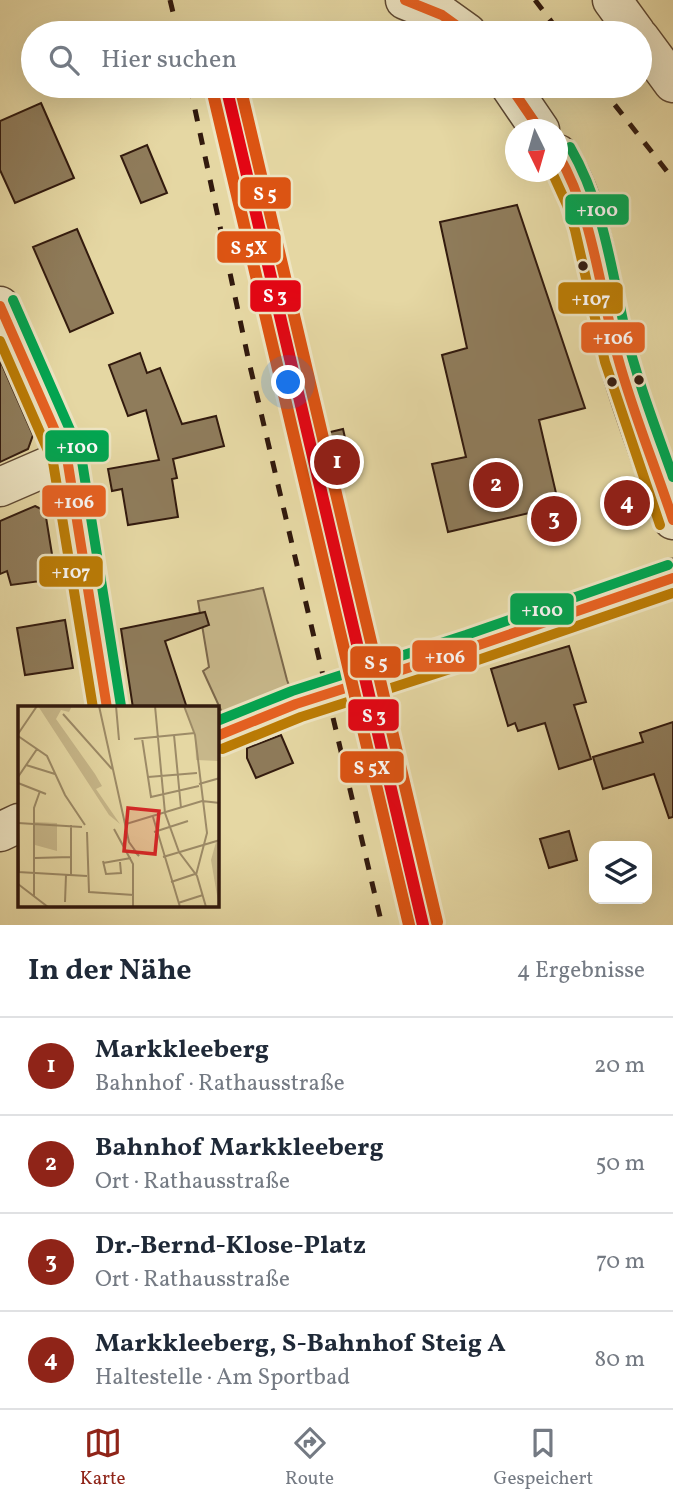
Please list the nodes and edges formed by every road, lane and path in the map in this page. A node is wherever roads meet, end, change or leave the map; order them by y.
1 (405, 0) edge
2 (457, 0) edge
3 (612, 0) edge
4 (450, 21) edge
5 (468, 21) edge
6 (627, 21) edge
7 (652, 54) edge
8 (673, 83) edge
9 (518, 98) edge
10 (532, 119) edge
11 (568, 169) edge
12 (0, 306) edge
13 (67, 458) junction
14 (0, 487) edge
15 (673, 520) edge
16 (673, 578) edge
17 (107, 706) edge
18 (219, 735) edge
19 (18, 823) edge
20 (0, 832) edge

1 - 4 street
2 - 5 street
3 - 6 street
7 - 8 street
9 - 10 street
11 - 15 street
12 - 13 street
13 - 14 street
13 - 17 street
16 - 18 street
19 - 20 street

